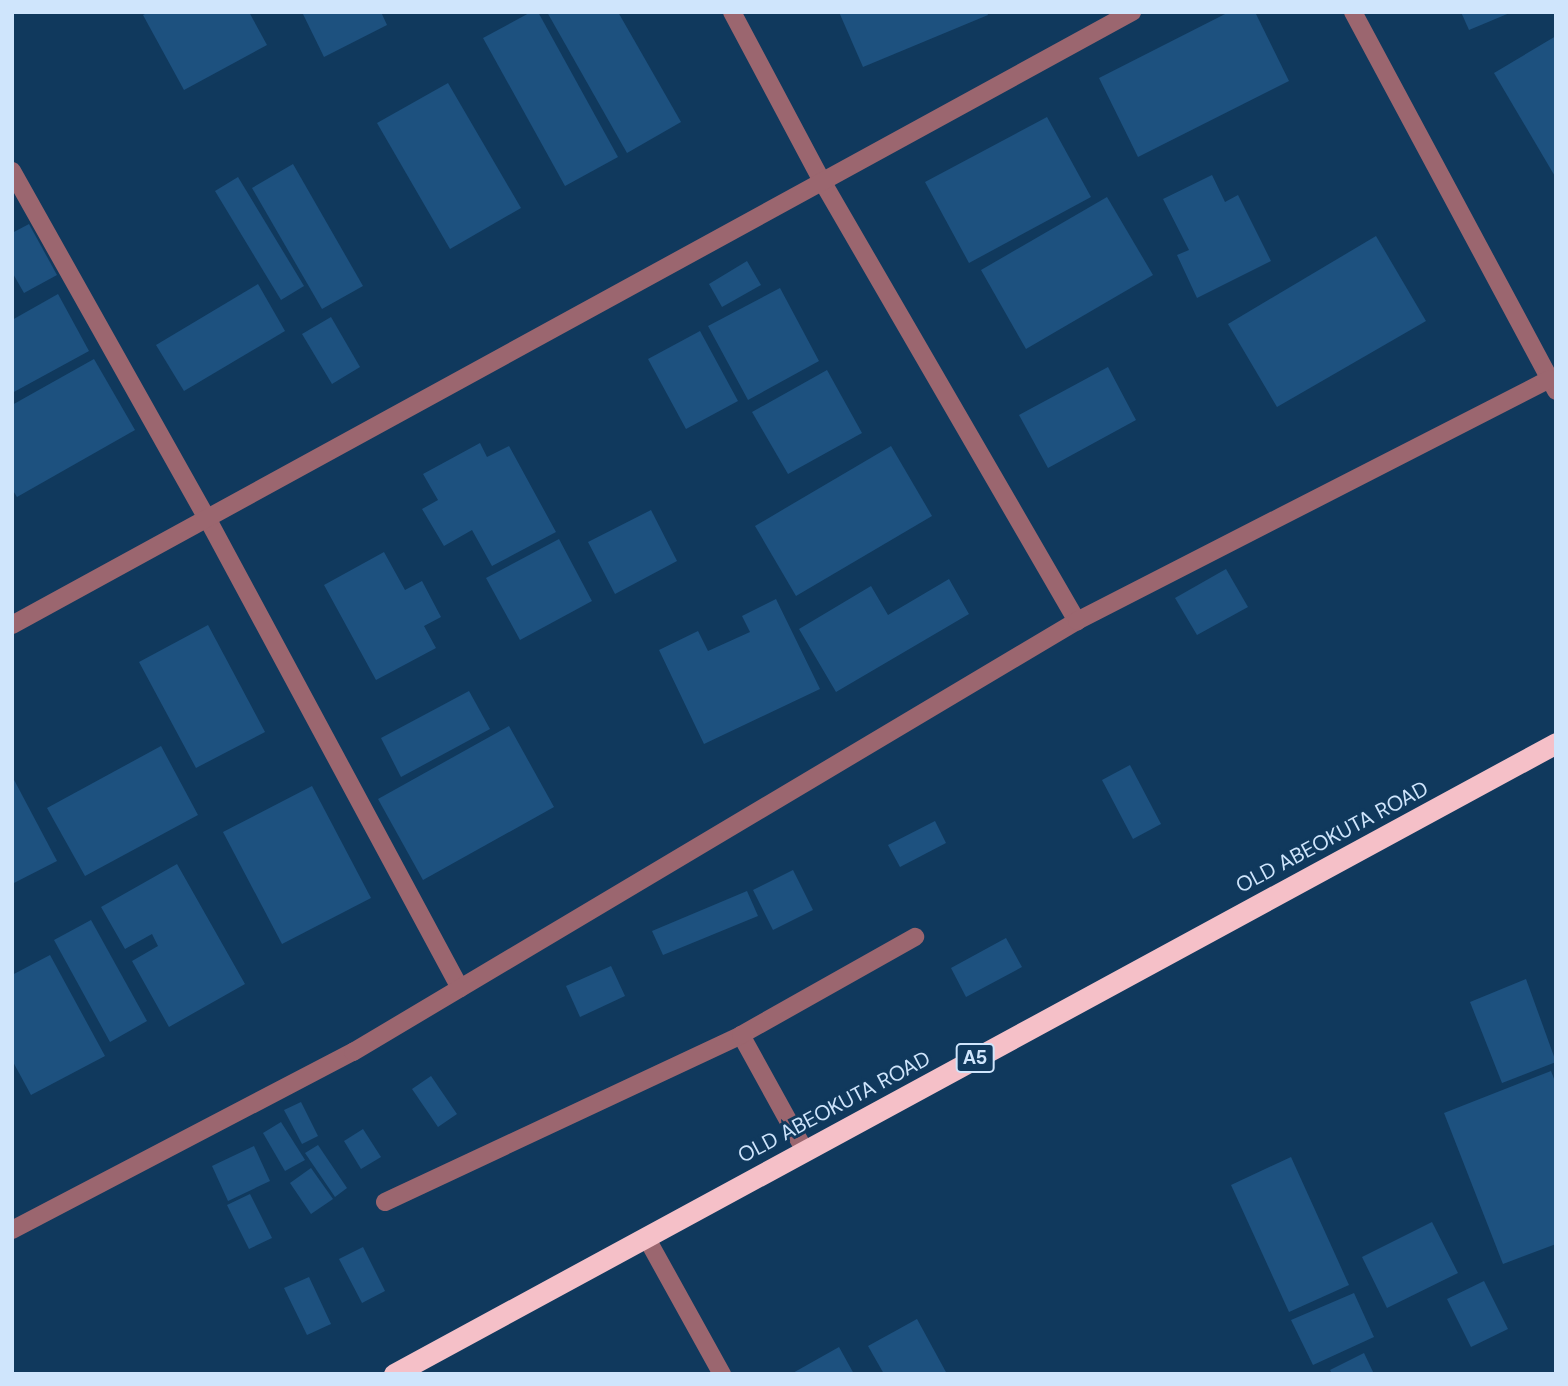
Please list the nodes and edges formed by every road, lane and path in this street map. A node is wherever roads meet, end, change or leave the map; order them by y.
1 (732, 12) edge
2 (1132, 12) edge
3 (1353, 12) edge
4 (12, 171) edge
5 (822, 181) junction
6 (1553, 385) edge
7 (207, 518) junction
8 (1077, 621) junction
9 (12, 625) edge
10 (1556, 743) edge
11 (915, 937) dead end
12 (460, 988) junction
13 (741, 1035) junction
14 (805, 1151) junction
15 (385, 1202) dead end
16 (12, 1230) edge
17 (646, 1237) junction
18 (394, 1374) edge
19 (722, 1374) edge

1 - 5 street
2 - 5 street
3 - 6 street
4 - 7 street
5 - 7 street
5 - 8 street
6 - 8 street
7 - 9 street
7 - 12 street
8 - 12 street
10 - 14 highway, OLD ABEOKUTA ROAD / A5
11 - 13 street
12 - 16 street
13 - 14 street
13 - 15 street
14 - 17 highway, OLD ABEOKUTA ROAD / A5
17 - 18 highway, OLD ABEOKUTA ROAD / A5
17 - 19 street

